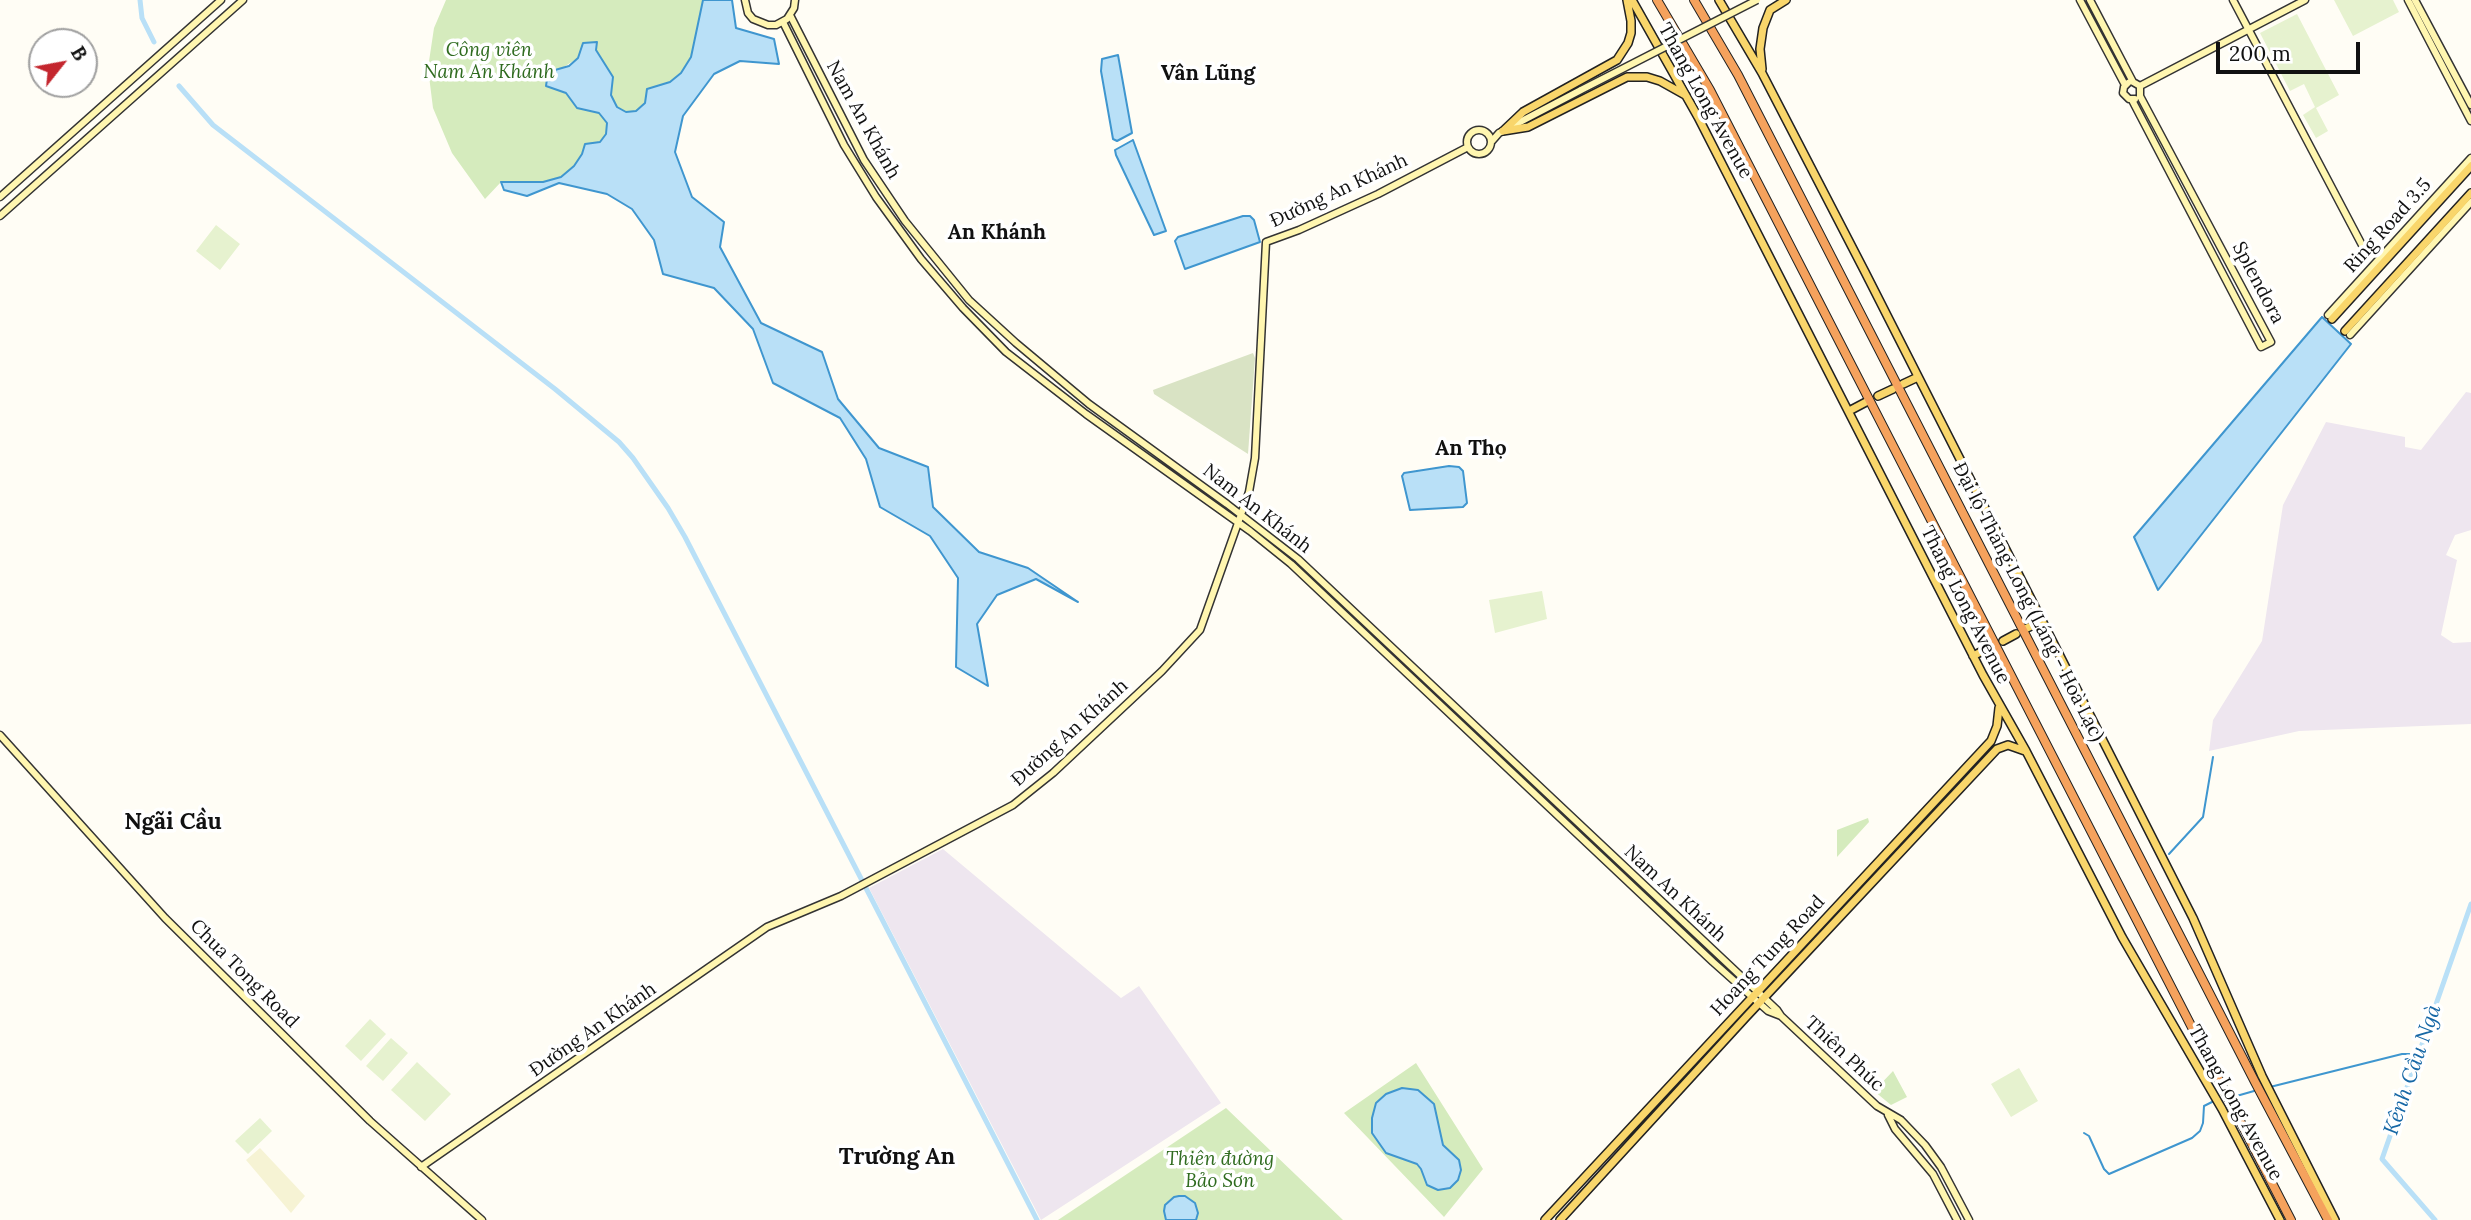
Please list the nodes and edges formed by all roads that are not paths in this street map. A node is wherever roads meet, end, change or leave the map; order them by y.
1 (220, 0) edge
2 (243, 0) edge
3 (746, 0) edge
4 (795, 0) edge
5 (1629, 0) edge
6 (1657, 0) edge
7 (1695, 0) edge
8 (1718, 0) edge
9 (1757, 0) edge
10 (1786, 0) edge
11 (2080, 0) edge
12 (2090, 0) edge
13 (2233, 0) edge
14 (2305, 0) edge
15 (2408, 0) edge
16 (2415, 0) edge
17 (790, 15) junction
18 (783, 22) junction
19 (2248, 30) junction
20 (1762, 73) junction
21 (2137, 84) junction
22 (2125, 85) junction
23 (2140, 96) junction
24 (1687, 97) junction
25 (2132, 100) junction
26 (2471, 105) edge
27 (2471, 121) edge
28 (1501, 132) junction
29 (1490, 137) junction
30 (1468, 147) junction
31 (2471, 158) edge
32 (2471, 166) edge
33 (2471, 193) edge
34 (0, 197) edge
35 (2471, 202) edge
36 (0, 216) edge
37 (906, 222) junction
38 (898, 229) junction
39 (2362, 244) dead end
40 (2330, 317) joint
41 (2348, 333) joint
42 (1918, 377) junction
43 (1903, 384) dead end
44 (1893, 389) dead end
45 (1878, 396) dead end
46 (1868, 401) dead end
47 (1849, 411) junction
48 (1240, 514) junction
49 (1237, 522) junction
50 (2042, 621) junction
51 (2027, 628) dead end
52 (2016, 634) dead end
53 (2003, 641) dead end
54 (1994, 645) dead end
55 (1973, 656) junction
56 (1413, 667) junction
57 (1405, 672) junction
58 (2000, 706) junction
59 (0, 735) edge
60 (2026, 751) junction
61 (1703, 941) junction
62 (1697, 948) junction
63 (1754, 995) junction
64 (1761, 1001) junction
65 (2259, 1079) junction
66 (1887, 1113) junction
67 (421, 1167) junction
68 (482, 1220) edge
69 (1545, 1220) edge
70 (1560, 1220) edge
71 (1957, 1220) edge
72 (1969, 1220) edge
73 (2280, 1220) edge
74 (2291, 1220) edge
75 (2328, 1220) edge
76 (2335, 1220) edge

1 - 34 street
2 - 36 street
3 - 18 street
4 - 17 street
5 - 24 main road, Thang Long Avenue
5 - 28 main road
6 - 74 highway
7 - 65 highway, Đại lộ Thăng Long (Láng - Hoà Lạc)
8 - 20 main road, Thang Long Avenue
9 - 28 street, bridge
10 - 20 main road
11 - 22 street
12 - 21 street
13 - 19 street
14 - 19 street
15 - 27 street
16 - 26 street
17 - 18 street
17 - 37 street, Nam An Khánh
18 - 38 street, Nam An Khánh
19 - 21 street
19 - 39 street
20 - 42 main road, Thang Long Avenue
21 - 22 street
21 - 23 street
22 - 25 street
23 - 25 street
23 - 25 street, Splendora
24 - 28 main road
24 - 47 main road, Thang Long Avenue
28 - 29 street
29 - 30 street
29 - 30 street
30 - 48 street, Đường An Khánh
31 - 40 street, Ring Road 3.5
32 - 40 main road, Ring Road 3.5
33 - 41 main road, Ring Road 3.5
35 - 41 street, Ring Road 3.5
37 - 38 street
37 - 48 street, Nam An Khánh
38 - 49 street, Nam An Khánh
42 - 43 main road
42 - 50 main road, Thang Long Avenue
44 - 45 main road
46 - 47 main road
47 - 55 main road, Thang Long Avenue
48 - 49 street, Đường An Khánh
48 - 56 street, Nam An Khánh
49 - 57 street, Nam An Khánh
49 - 67 street, Đường An Khánh
50 - 51 main road
50 - 65 main road, Thang Long Avenue
52 - 53 main road
54 - 55 main road
55 - 58 main road, Thang Long Avenue
56 - 57 street
56 - 61 street, Nam An Khánh
57 - 62 street, Nam An Khánh
58 - 60 main road, Thang Long Avenue
58 - 63 main road, Hoang Tung Road
59 - 67 street, Chua Tong Road
60 - 64 main road, Hoang Tung Road
60 - 73 main road, Thang Long Avenue
61 - 62 street
61 - 63 street, Nam An Khánh
62 - 63 street, Nam An Khánh
63 - 64 street, Thiên Phúc
63 - 69 main road, Hoang Tung Road
64 - 66 street, Thiên Phúc
64 - 70 main road, Hoang Tung Road
65 - 75 highway, Đại lộ Thăng Long (Láng - Hoà Lạc)
65 - 76 main road, Thang Long Avenue
66 - 71 street, Thiên Phúc
66 - 72 street, Thiên Phúc
67 - 68 street, Chua Tong Road

